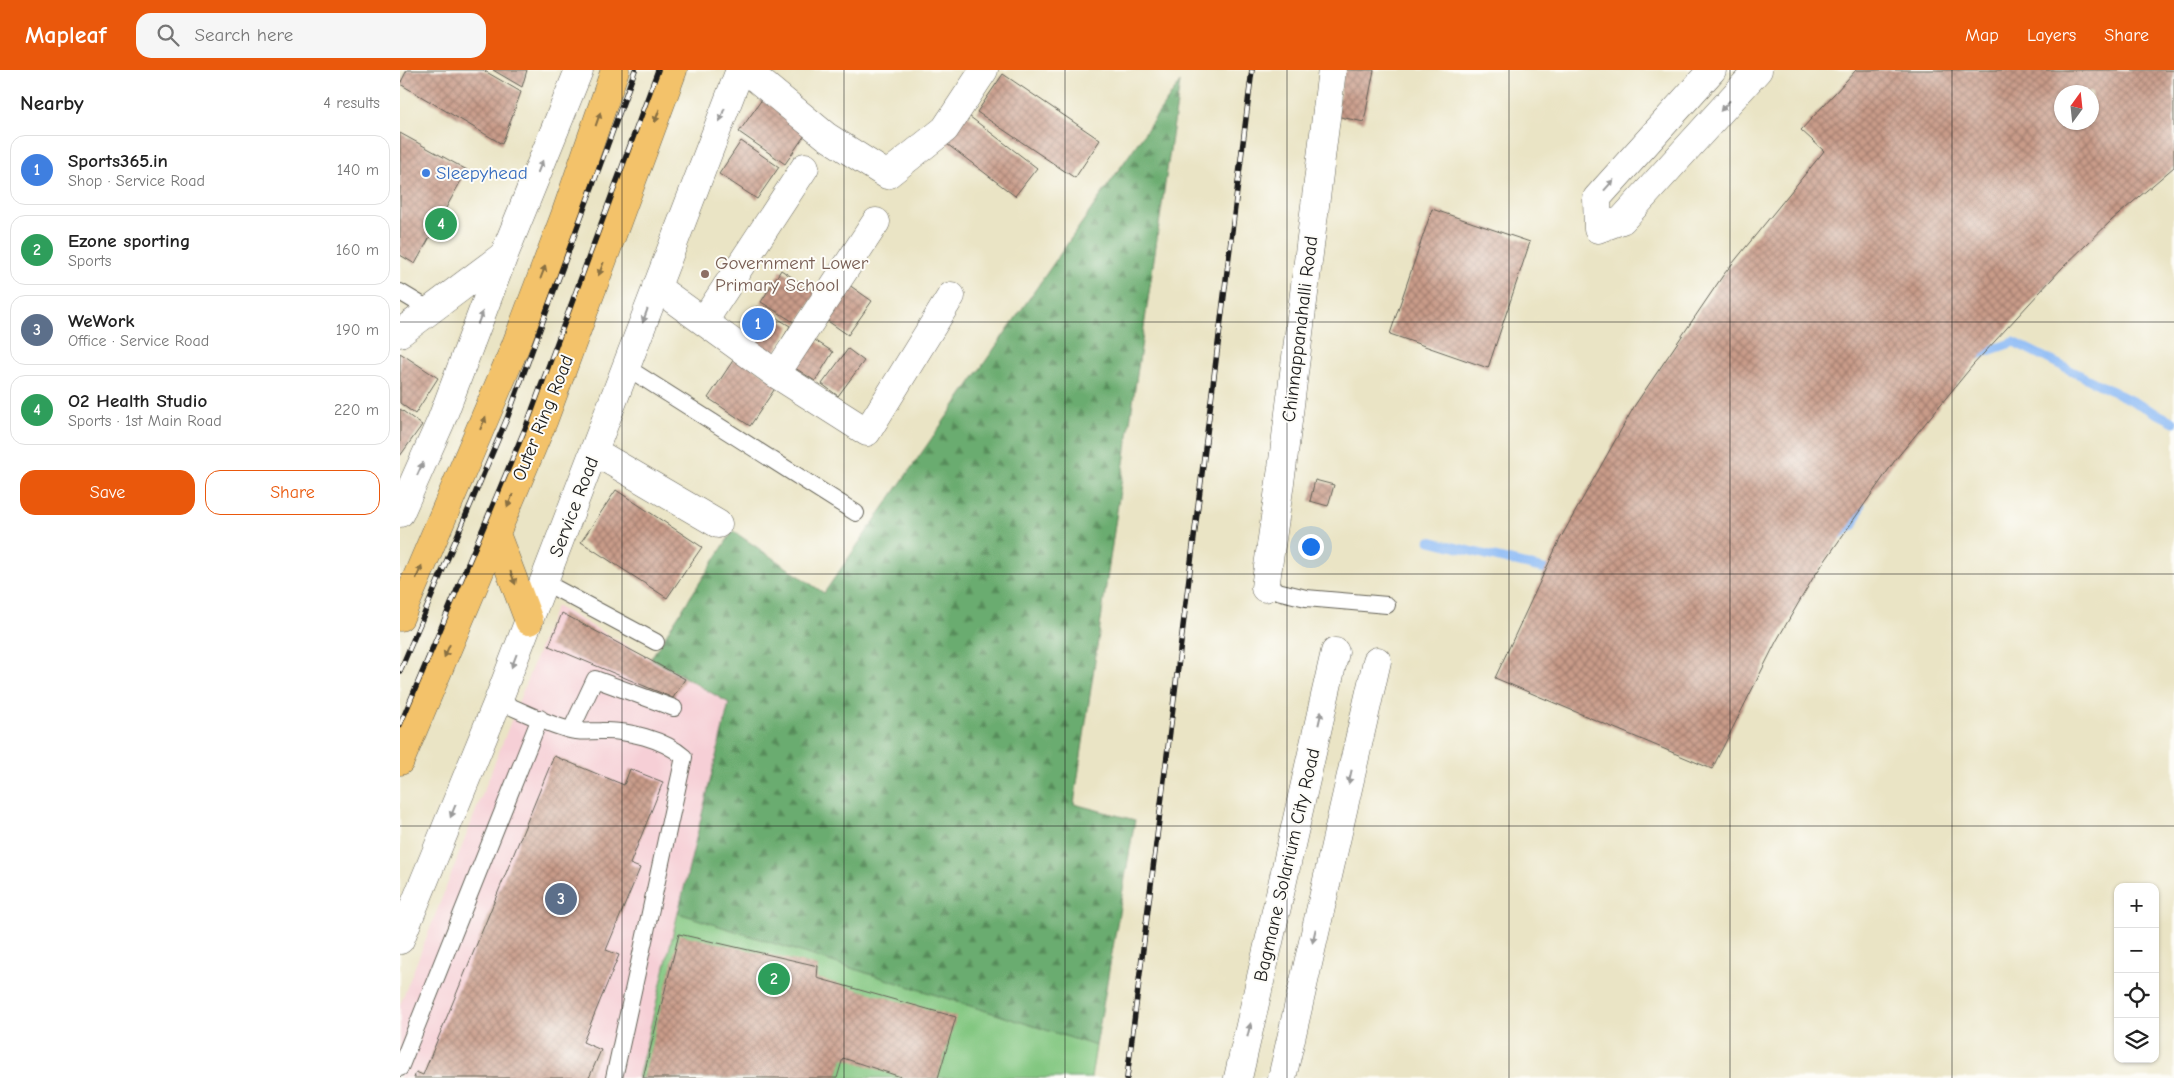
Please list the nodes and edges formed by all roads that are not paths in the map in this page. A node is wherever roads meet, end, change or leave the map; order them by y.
1 (579, 70) edge
2 (615, 70) edge
3 (673, 70) edge
4 (740, 70) edge
5 (746, 70) edge
6 (984, 70) edge
7 (1332, 70) edge
8 (1712, 70) edge
9 (1758, 70) edge
10 (805, 166) dead end
11 (876, 222) dead end
12 (504, 255) junction
13 (656, 287) junction
14 (400, 292) edge
15 (951, 296) dead end
16 (430, 310) junction
17 (704, 321) junction
18 (400, 333) edge
19 (626, 367) junction
20 (776, 374) junction
21 (595, 452) junction
22 (403, 500) edge
23 (856, 513) dead end
24 (718, 524) dead end
25 (496, 534) junction
26 (544, 582) junction
27 (1265, 588) joint
28 (1387, 605) dead end
29 (400, 617) edge
30 (529, 621) junction
31 (656, 642) dead end
32 (1335, 652) dead end
33 (1377, 662) dead end
34 (498, 701) junction
35 (674, 708) dead end
36 (540, 718) junction
37 (571, 730) junction
38 (400, 761) edge
39 (400, 940) edge
40 (400, 1068) edge
41 (614, 1078) edge
42 (1238, 1078) edge
43 (1282, 1078) edge

12 -> 1 street
29 -> 2 highway
3 -> 25 highway, Outer Ring Road
4 -> 13 street, Service Road
5 - 6 street
7 - 27 street, Chinnappanahalli Road
9 -> 8 street
10 - 17 street
11 - 20 street
12 - 16 street
22 -> 12 street
13 - 17 street
13 -> 19 street, Service Road
14 - 16 lane
15 - 20 street
16 - 18 street
17 - 20 street
19 - 21 street, Service Road
19 - 23 lane
21 - 24 street
21 - 26 street, Service Road
25 -> 30 highway
25 -> 38 highway, Outer Ring Road
26 - 30 street, Service Road
26 - 31 lane
27 - 28 lane
30 -> 34 street, Service Road
42 -> 32 street, Bagmane Solarium City Road
33 -> 43 street
34 - 36 lane
34 -> 39 street, Service Road
35 - 37 lane
36 - 37 lane
36 - 40 lane
37 - 41 lane

